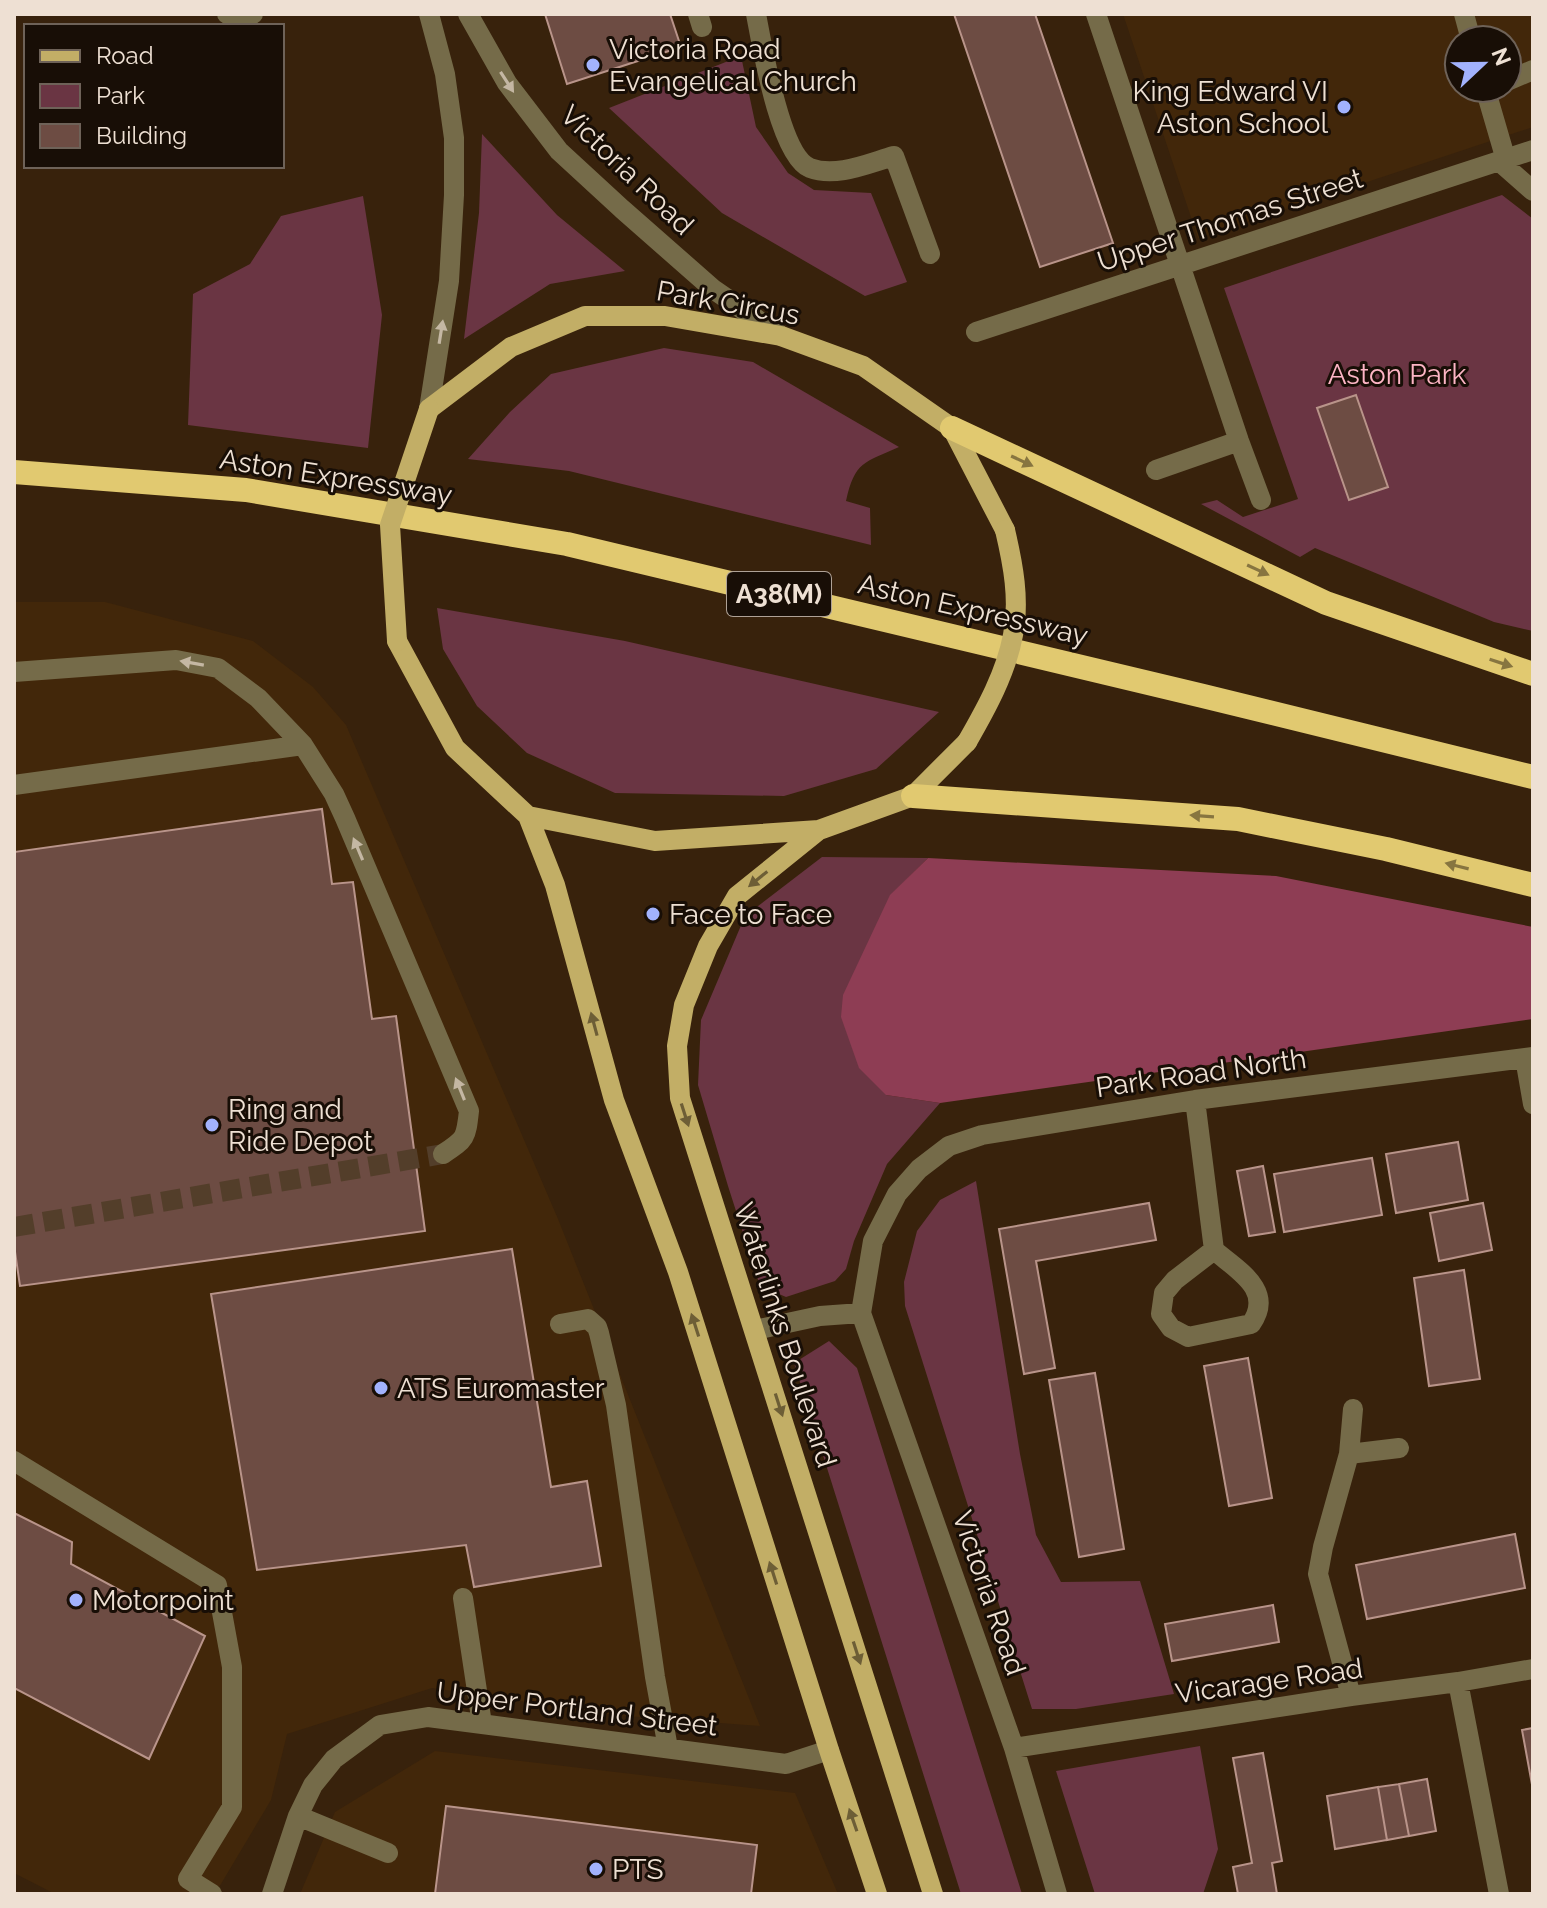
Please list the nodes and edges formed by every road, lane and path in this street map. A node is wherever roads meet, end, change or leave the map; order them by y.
1 (227, 14) edge
2 (253, 14) edge
3 (429, 14) edge
4 (468, 14) edge
5 (756, 14) edge
6 (1096, 14) edge
7 (1491, 104) edge
8 (1533, 150) edge
9 (1503, 161) junction
10 (1533, 191) edge
11 (930, 254) dead end
12 (1181, 265) junction
13 (976, 332) dead end
14 (781, 336) junction
15 (429, 409) junction
16 (952, 428) junction
17 (1239, 441) junction
18 (1156, 470) dead end
19 (14, 472) edge
20 (1261, 500) dead end
21 (14, 672) edge
22 (1533, 674) edge
23 (303, 745) junction
24 (1533, 777) edge
25 (14, 785) edge
26 (913, 796) junction
27 (528, 816) junction
28 (819, 830) junction
29 (1533, 885) edge
30 (1529, 1058) edge
31 (1195, 1100) junction
32 (1533, 1104) edge
33 (443, 1154) tunnel mouth
34 (897, 1194) joint
35 (1214, 1250) junction
36 (861, 1313) junction
37 (560, 1324) dead end
38 (755, 1330) junction
39 (1353, 1409) dead end
40 (1399, 1448) dead end
41 (1349, 1454) junction
42 (14, 1461) edge
43 (463, 1598) dead end
44 (1533, 1669) edge
45 (1458, 1682) junction
46 (1351, 1696) junction
47 (482, 1724) junction
48 (668, 1748) junction
49 (1014, 1748) junction
50 (829, 1750) junction
51 (298, 1816) junction
52 (388, 1853) dead end
53 (212, 1894) edge
54 (272, 1894) edge
55 (877, 1894) edge
56 (933, 1894) edge
57 (1057, 1894) edge
58 (1499, 1894) edge

1 - 2 street
15 -> 3 street
4 -> 14 street, Victoria Road
5 - 11 street
6 - 12 street
7 - 9 street
8 - 9 street, Upper Thomas Street
9 - 10 street
9 - 12 street, Upper Thomas Street
12 - 13 street, Upper Thomas Street
12 - 17 street
14 - 15 main road, Park Circus
14 - 16 main road, Park Circus
15 - 27 main road, bridge
16 -> 22 highway
16 - 26 main road, Park Circus, bridge
17 - 18 street
17 - 20 street
19 - 24 highway, Aston Expressway / A38(M)
23 -> 21 street
23 - 25 street
33 -> 23 street
26 - 28 main road, Park Circus
29 -> 26 highway
27 - 28 main road, Park Circus
50 -> 27 main road
28 -> 38 main road, Waterlinks Boulevard
30 - 31 street, Park Road North
30 - 32 street
31 - 34 street, Park Road North
31 - 35 street
34 - 36 street, Victoria Road
35 - 35 street
36 - 38 street
36 - 49 street, Victoria Road
37 - 48 street
38 -> 56 main road, Waterlinks Boulevard
39 - 41 street
40 - 41 street
41 - 46 street
42 - 53 street
43 - 47 street
44 - 45 street, Vicarage Road
45 - 46 street, Vicarage Road
45 - 58 street
46 - 49 street, Vicarage Road
47 - 48 street, Upper Portland Street
47 - 51 street, Upper Portland Street
48 - 50 street, Upper Portland Street
49 - 57 street, Victoria Road
55 -> 50 main road
51 - 52 street
51 - 54 street, Upper Portland Street

